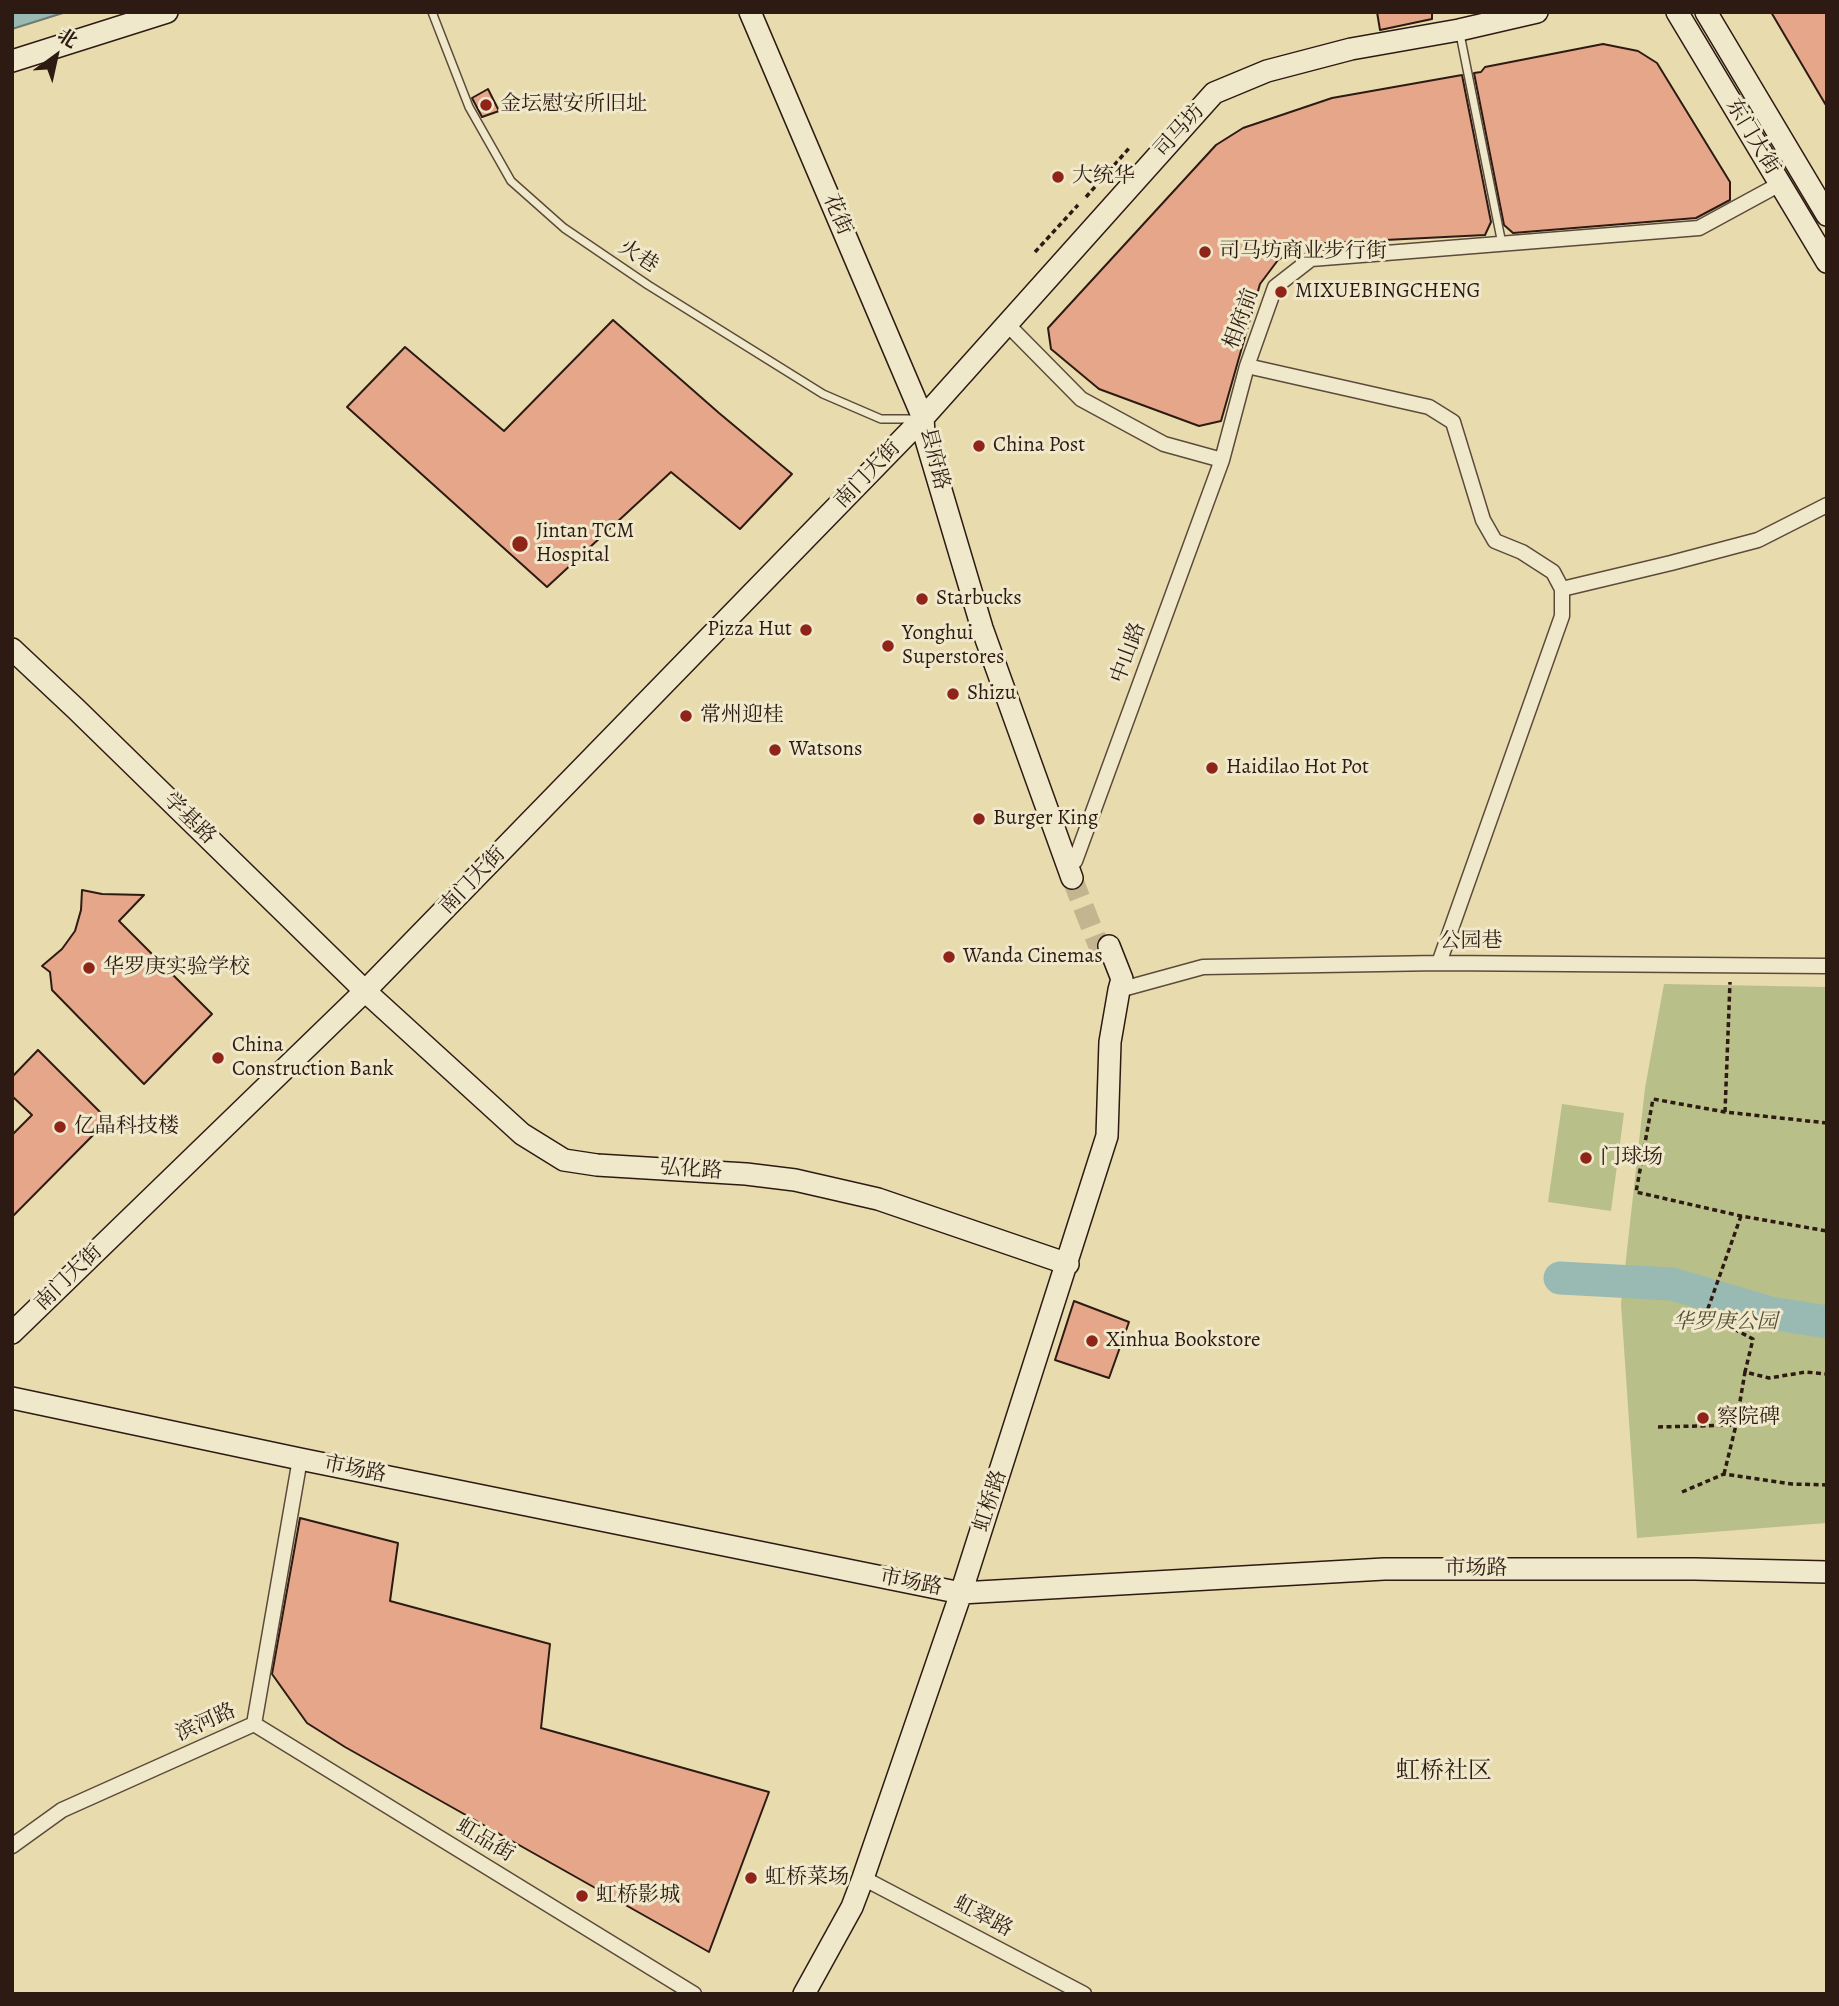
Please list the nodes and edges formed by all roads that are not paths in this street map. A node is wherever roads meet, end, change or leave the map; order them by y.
1 (167, 12) edge
2 (432, 12) edge
3 (750, 12) edge
4 (1537, 12) edge
5 (1677, 12) edge
6 (1706, 12) edge
7 (1459, 30) junction
8 (12, 61) edge
9 (1780, 184) junction
10 (1827, 215) edge
11 (1502, 244) junction
12 (1827, 262) edge
13 (1007, 324) junction
14 (1247, 366) junction
15 (923, 418) junction
16 (1222, 460) junction
17 (1827, 505) edge
18 (1562, 589) junction
19 (12, 649) edge
20 (1076, 872) joint
21 (1104, 947) tunnel mouth
22 (1439, 962) junction
23 (1827, 966) edge
24 (1119, 990) junction
25 (365, 991) junction
26 (1068, 1264) junction
27 (12, 1333) edge
28 (12, 1398) edge
29 (300, 1459) junction
30 (1827, 1572) edge
31 (961, 1593) junction
32 (254, 1724) junction
33 (12, 1846) edge
34 (863, 1878) junction
35 (694, 1994) edge
36 (804, 1994) edge
37 (1084, 1994) edge

1 - 8 street
2 - 15 lane, 火巷
3 - 15 street, 花街
4 - 7 street, 司马坊
5 - 9 street, 东门大街
6 - 10 street, 东门大街
7 - 11 lane
7 - 13 street, 司马坊
9 - 11 street, 相府前
9 - 12 street, 东门大街
11 - 14 street, 相府前
13 - 15 street, 司马坊
13 - 16 street
14 - 16 street, 相府前
14 - 18 street
15 - 20 street, 县府路
15 - 25 street, 南门大街
16 - 20 street, 中山路
17 - 18 street
18 - 22 street
19 - 25 street, 学基路
21 - 24 street
22 - 23 street, 公园巷
22 - 24 street, 公园巷
24 - 26 street, 虹桥路
25 - 26 street, 弘化路
25 - 27 street, 南门大街
26 - 31 street, 虹桥路
28 - 29 street, 市场路
29 - 31 street, 市场路
29 - 32 street, 滨河路
30 - 31 street, 市场路
31 - 34 street, 虹桥路
32 - 33 street, 滨河路
32 - 35 street, 虹品街
34 - 36 street, 虹桥路
34 - 37 street, 虹翠路

